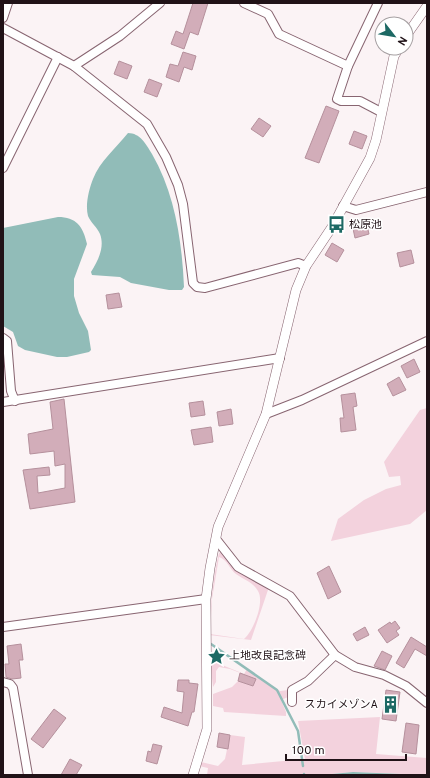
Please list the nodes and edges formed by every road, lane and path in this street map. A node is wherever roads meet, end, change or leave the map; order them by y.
1 (8, 3) edge
2 (160, 3) edge
3 (244, 3) edge
4 (378, 3) edge
5 (427, 6) edge
6 (3, 18) edge
7 (414, 25) edge
8 (3, 28) edge
9 (394, 56) edge
10 (58, 57) junction
11 (74, 66) junction
12 (348, 66) junction
13 (381, 112) junction
14 (3, 168) edge
15 (427, 192) edge
16 (343, 206) junction
17 (306, 266) junction
18 (3, 338) edge
19 (427, 341) edge
20 (280, 358) junction
21 (15, 401) junction
22 (3, 402) edge
23 (266, 414) junction
24 (216, 539) junction
25 (206, 599) junction
26 (3, 627) edge
27 (335, 655) junction
28 (3, 682) edge
29 (292, 702) dead end
30 (427, 703) edge
31 (28, 775) edge
32 (193, 775) edge

1 - 6 street
2 - 11 street
3 - 12 street
4 - 12 street
5 - 7 street
8 - 10 street
9 - 13 street
10 - 11 street
10 - 14 street
11 - 17 street
12 - 13 street
13 - 16 street
15 - 16 street
16 - 17 street
17 - 20 street
18 - 21 street
19 - 23 street
20 - 21 street
20 - 23 street
21 - 22 street
23 - 24 street
24 - 25 street
24 - 27 street
25 - 26 street
25 - 32 street
27 - 29 street
27 - 30 street
28 - 31 street

